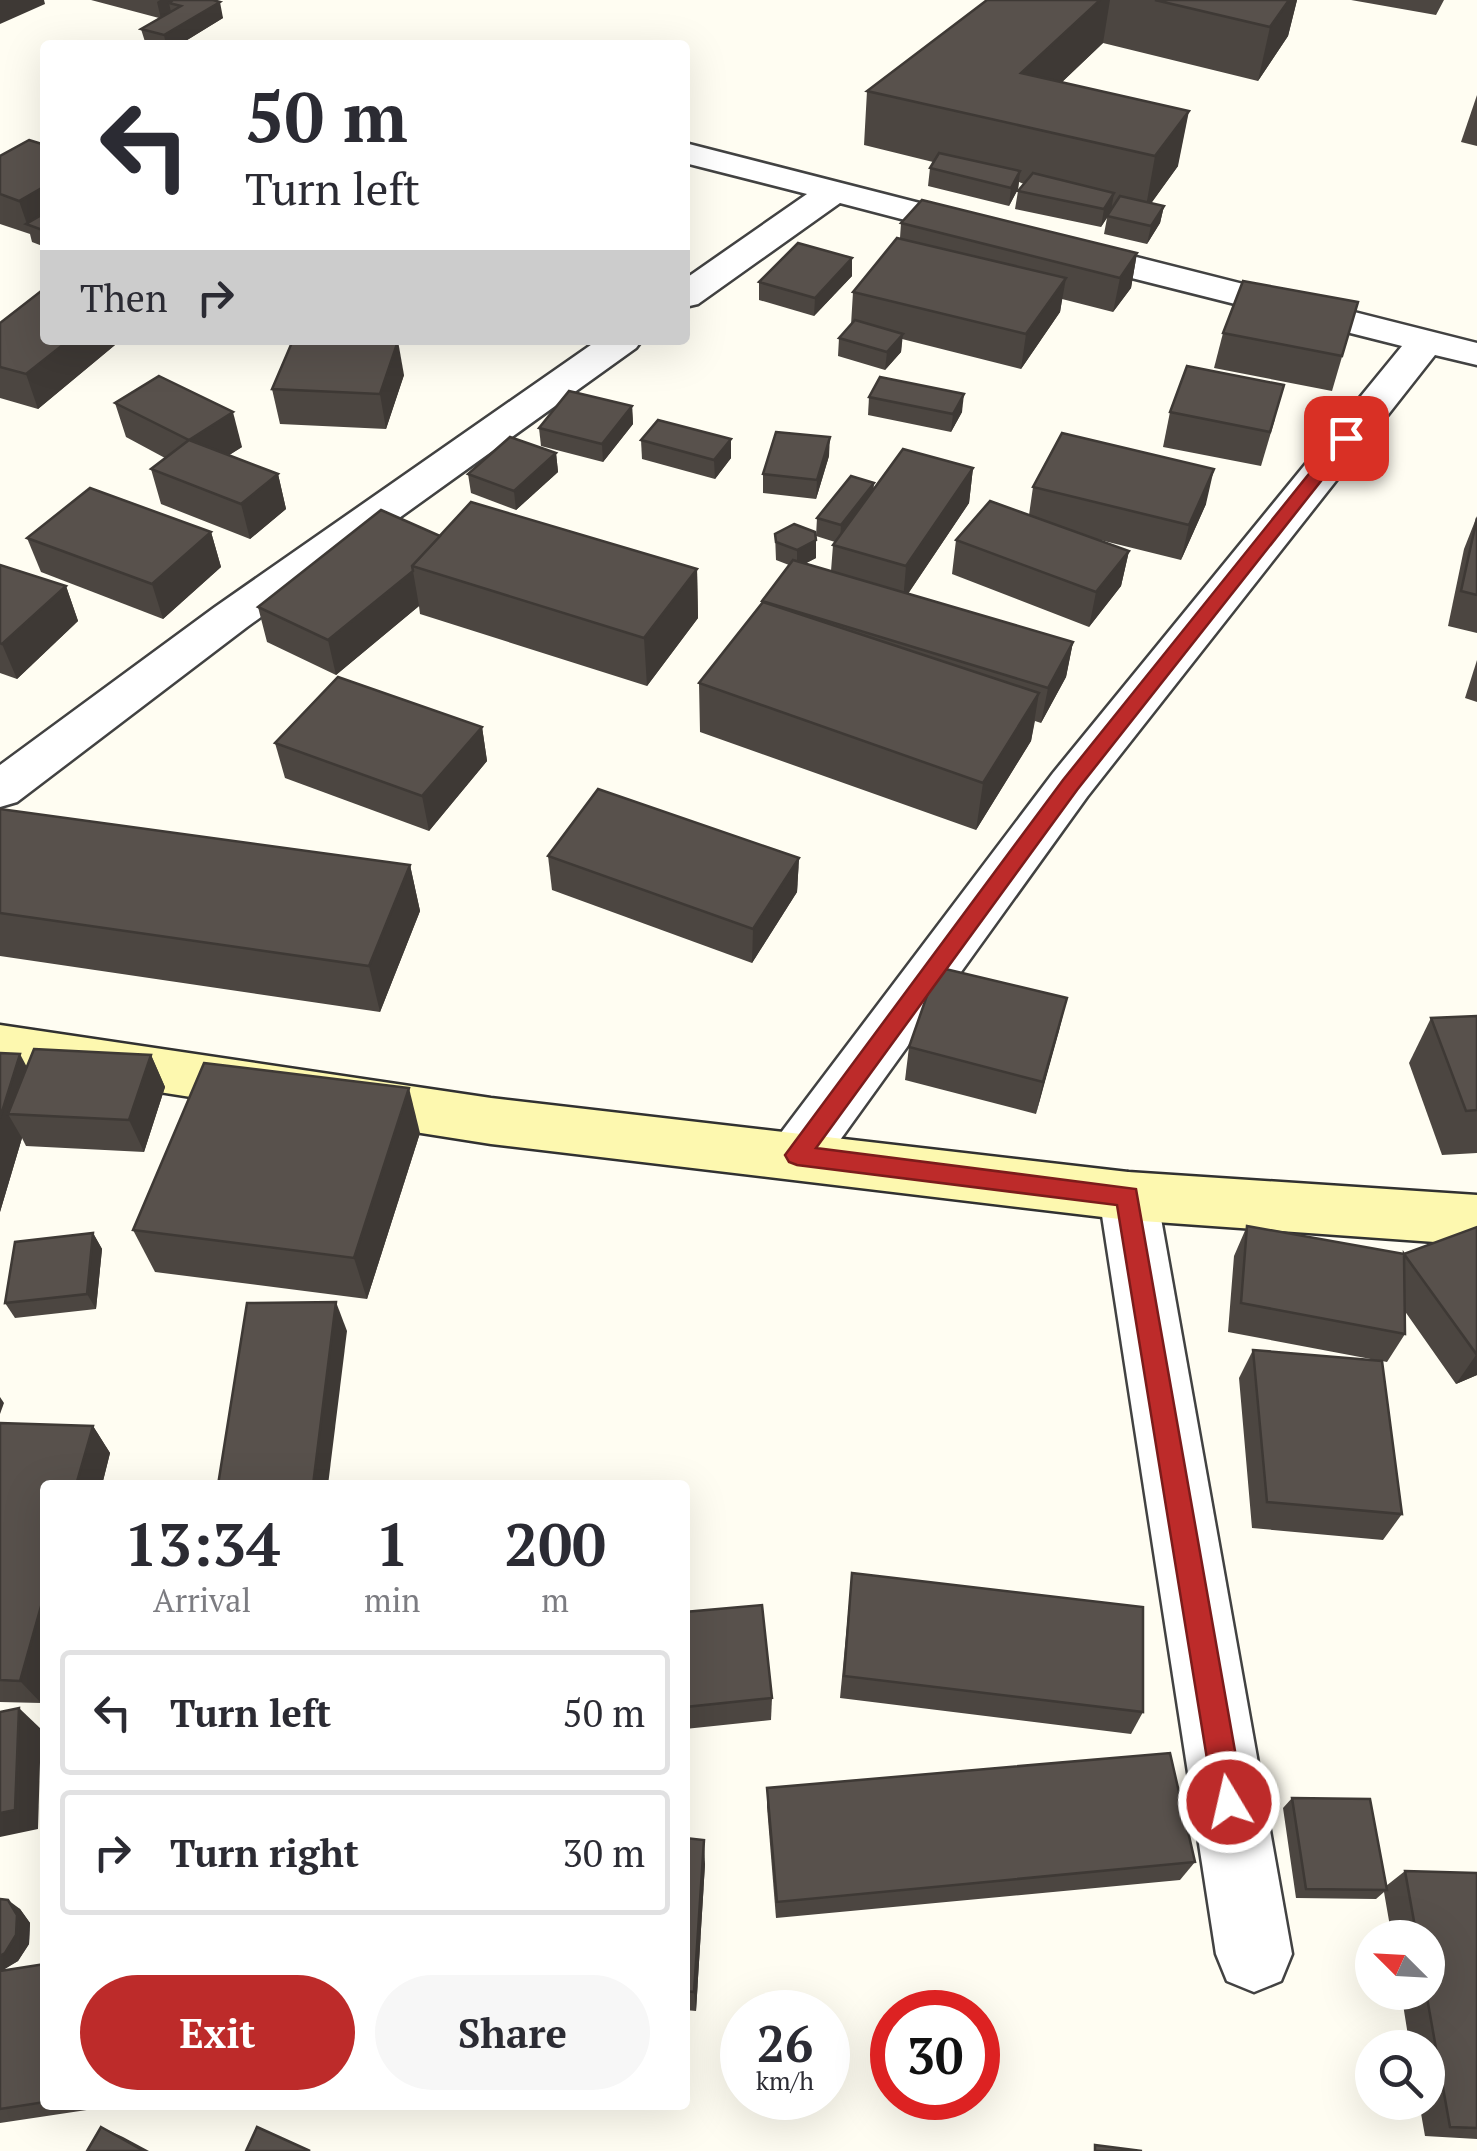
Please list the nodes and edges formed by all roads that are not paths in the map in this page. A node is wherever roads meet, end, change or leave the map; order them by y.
1 (690, 154) edge
2 (834, 191) junction
3 (690, 292) edge
4 (1426, 341) junction
5 (616, 345) edge
6 (1477, 354) edge
7 (0, 790) edge
8 (0, 1046) edge
9 (797, 1155) junction
10 (1128, 1196) junction
11 (1477, 1220) edge
12 (1254, 1954) dead end

1 - 2 street
2 - 3 street
2 - 4 street
4 - 6 street
4 - 9 street
5 - 7 street
8 - 9 street
9 - 10 street
10 - 11 street
10 - 12 street

